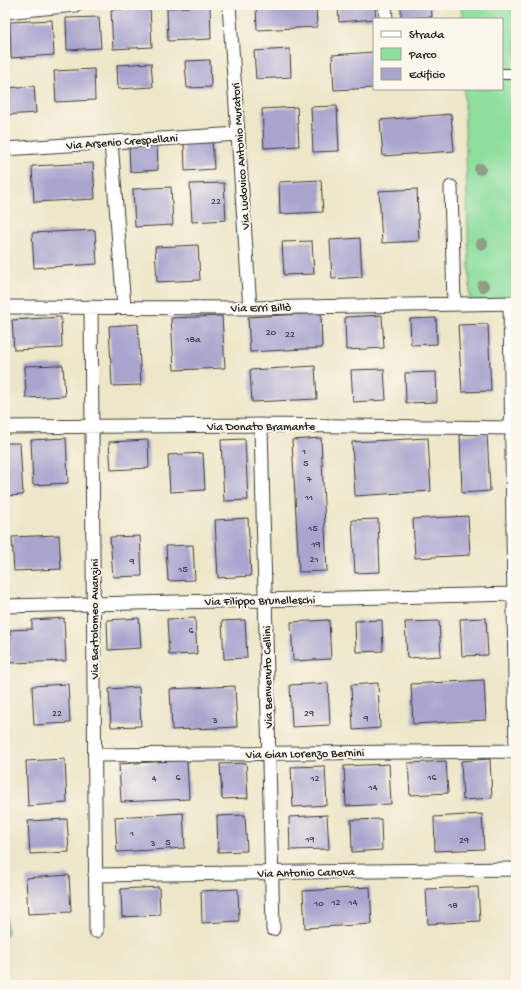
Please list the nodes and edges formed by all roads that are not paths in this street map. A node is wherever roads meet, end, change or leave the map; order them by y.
1 (75, 5) edge
2 (229, 5) edge
3 (385, 5) edge
4 (27, 7) edge
5 (5, 12) edge
6 (386, 18) edge
7 (503, 74) edge
8 (516, 74) edge
9 (238, 134) junction
10 (111, 142) junction
11 (5, 149) edge
12 (451, 187) dead end
13 (513, 303) edge
14 (454, 304) junction
15 (5, 307) edge
16 (91, 307) junction
17 (124, 307) junction
18 (250, 308) junction
19 (262, 425) junction
20 (92, 426) junction
21 (5, 427) edge
22 (513, 428) edge
23 (515, 594) edge
24 (265, 600) junction
25 (93, 604) junction
26 (5, 606) edge
27 (516, 752) edge
28 (269, 753) junction
29 (94, 755) junction
30 (516, 869) edge
31 (272, 873) junction
32 (95, 875) junction
33 (273, 929) dead end
34 (96, 931) dead end

1 - 4 street
2 - 9 street, Via Ludovico Antonio Muratori
3 - 6 street
4 - 5 street
7 - 8 street
9 - 10 street, Via Arsenio Crespellani
9 - 18 street, Via Ludovico Antonio Muratori
10 - 11 street, Via Arsenio Crespellani
10 - 17 street
12 - 14 street
13 - 14 street, Via Erri Billò
13 - 22 street
14 - 18 street, Via Erri Billò
15 - 16 street, Via Erri Billò
16 - 17 street, Via Erri Billò
16 - 20 street, Via Bartolomeo Avanzini
17 - 18 street, Via Erri Billò
19 - 20 street, Via Donato Bramante
19 - 22 street, Via Donato Bramante
19 - 24 street, Via Benvenuto Cellini
20 - 21 street, Via Donato Bramante
20 - 25 street, Via Bartolomeo Avanzini
22 - 23 street
23 - 24 street, Via Filippo Brunelleschi
23 - 27 street
24 - 25 street, Via Filippo Brunelleschi
24 - 28 street, Via Benvenuto Cellini
25 - 26 street, Via Filippo Brunelleschi
25 - 29 street, Via Bartolomeo Avanzini
27 - 28 street, Via Gian Lorenzo Bernini
28 - 29 street, Via Gian Lorenzo Bernini
28 - 31 street, Via Benvenuto Cellini
29 - 32 street, Via Bartolomeo Avanzini
30 - 31 street, Via Antonio Canova
31 - 32 street, Via Antonio Canova
31 - 33 street, Via Benvenuto Cellini
32 - 34 street, Via Bartolomeo Avanzini

